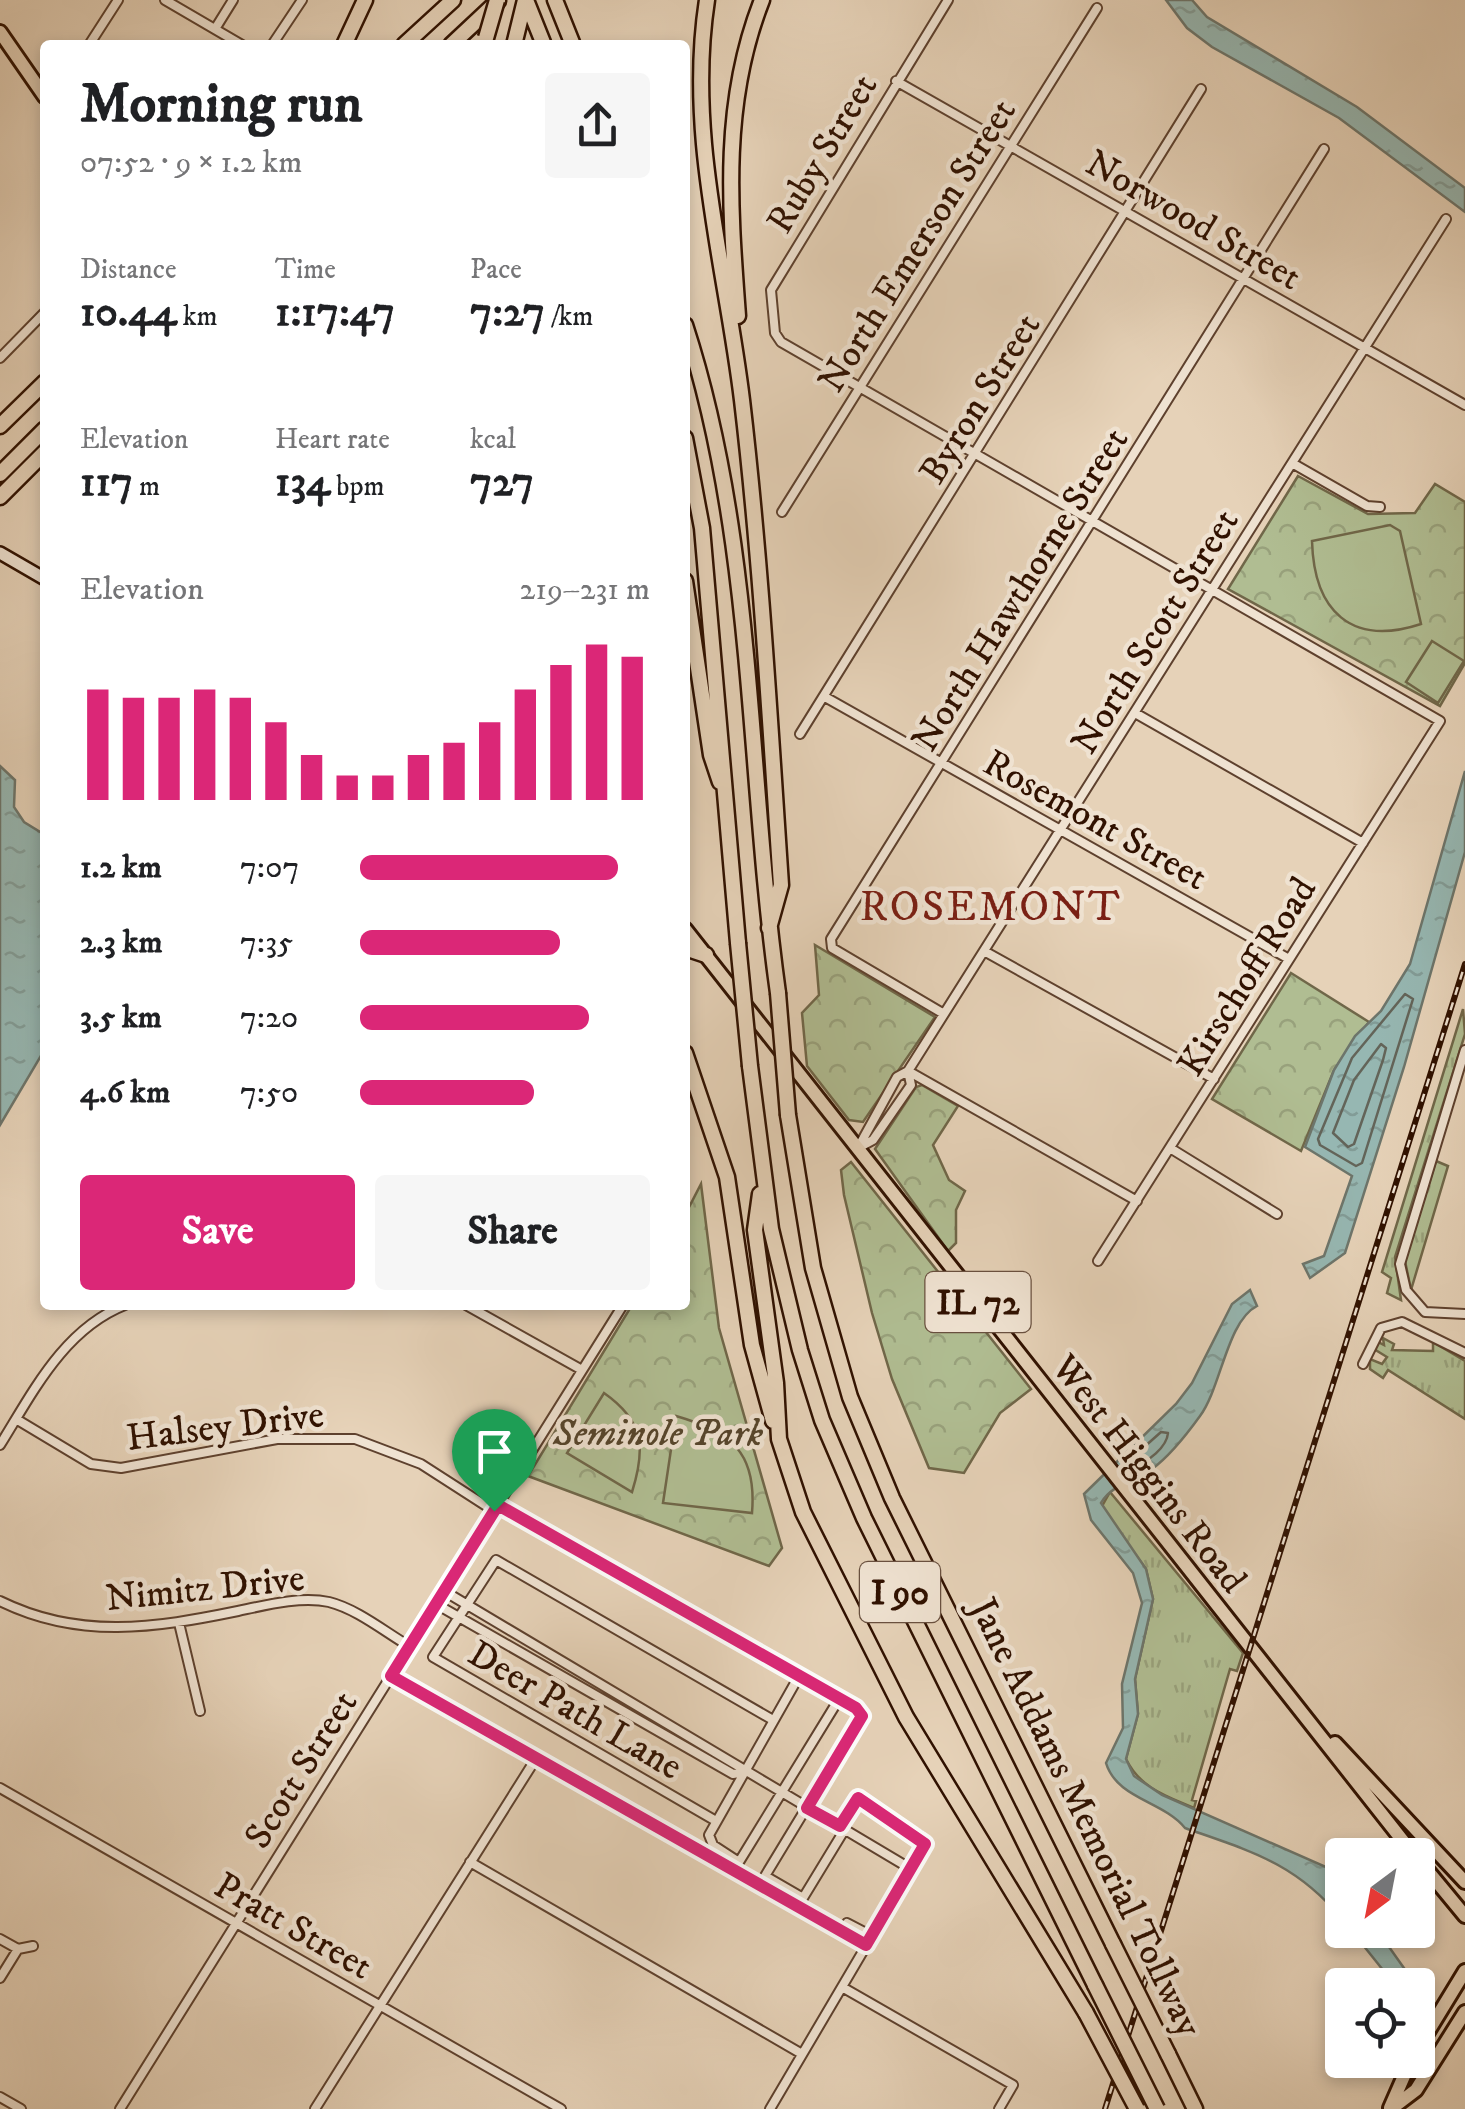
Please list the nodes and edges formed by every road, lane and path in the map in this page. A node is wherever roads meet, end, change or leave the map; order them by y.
1 (118, 0) edge
2 (165, 0) edge
3 (232, 0) edge
4 (302, 0) edge
5 (365, 0) edge
6 (453, 0) edge
7 (498, 0) edge
8 (525, 0) edge
9 (555, 0) edge
10 (707, 0) edge
11 (762, 0) edge
12 (948, 0) edge
13 (1097, 8) dead end
14 (215, 29) junction
15 (0, 32) edge
16 (92, 40) edge
17 (234, 40) edge
18 (275, 40) edge
19 (346, 40) edge
20 (409, 40) edge
21 (456, 40) edge
22 (486, 40) edge
23 (515, 40) edge
24 (542, 40) edge
25 (571, 40) edge
26 (896, 81) junction
27 (1201, 89) dead end
28 (40, 90) edge
29 (1010, 146) junction
30 (1324, 150) dead end
31 (1128, 213) junction
32 (1446, 219) dead end
33 (1246, 280) junction
34 (40, 317) edge
35 (690, 343) edge
36 (1364, 347) junction
37 (736, 351) junction
38 (0, 358) edge
39 (859, 386) junction
40 (40, 387) edge
41 (1465, 405) edge
42 (0, 426) edge
43 (40, 434) edge
44 (976, 454) junction
45 (40, 457) edge
46 (1292, 463) junction
47 (690, 464) edge
48 (0, 474) edge
49 (0, 498) edge
50 (1380, 507) dead end
51 (782, 512) dead end
52 (1093, 521) junction
53 (0, 553) edge
54 (40, 576) edge
55 (1212, 590) junction
56 (690, 614) edge
57 (824, 697) junction
58 (1135, 713) junction
59 (800, 734) dead end
60 (942, 764) junction
61 (728, 803) junction
62 (1060, 830) junction
63 (1363, 843) junction
64 (769, 928) junction
65 (690, 935) edge
66 (690, 948) edge
67 (984, 951) junction
68 (706, 955) junction
69 (1290, 959) junction
70 (944, 1014) junction
71 (1465, 1050) edge
72 (690, 1068) edge
73 (908, 1072) junction
74 (1214, 1078) junction
75 (858, 1148) junction
76 (1170, 1148) junction
77 (762, 1178) junction
78 (1136, 1201) junction
79 (1277, 1214) dead end
80 (1098, 1261) dead end
81 (116, 1310) edge
82 (475, 1310) edge
83 (620, 1310) edge
84 (1465, 1314) edge
85 (1462, 1349) edge
86 (1363, 1364) dead end
87 (582, 1370) junction
88 (16, 1418) junction
89 (779, 1438) junction
90 (0, 1444) edge
91 (496, 1508) junction
92 (444, 1591) junction
93 (0, 1601) edge
94 (436, 1604) junction
95 (465, 1604) junction
96 (457, 1616) junction
97 (179, 1623) junction
98 (410, 1646) junction
99 (391, 1676) junction
100 (799, 1676) junction
101 (839, 1699) junction
102 (200, 1711) dead end
103 (773, 1720) junction
104 (1312, 1721) junction
105 (535, 1760) junction
106 (743, 1772) junction
107 (0, 1788) edge
108 (783, 1794) junction
109 (807, 1808) junction
110 (716, 1822) junction
111 (842, 1828) junction
112 (1400, 1838) edge
113 (470, 1862) junction
114 (912, 1869) junction
115 (1435, 1880) edge
116 (1465, 1882) edge
117 (1465, 1916) edge
118 (847, 1923) dead end
119 (236, 1924) junction
120 (872, 1936) junction
121 (0, 1939) edge
122 (866, 1945) junction
123 (33, 1946) dead end
124 (18, 1949) junction
125 (1465, 1970) edge
126 (0, 1978) edge
127 (842, 1986) junction
128 (380, 2006) junction
129 (1465, 2012) edge
130 (1435, 2020) edge
131 (802, 2054) junction
132 (1403, 2078) edge
133 (0, 2097) edge
134 (21, 2109) edge
135 (120, 2109) edge
136 (315, 2109) edge
137 (561, 2109) edge
138 (770, 2109) edge
139 (999, 2109) edge
140 (1137, 2109) edge
141 (1158, 2109) edge
142 (1195, 2109) edge
143 (1390, 2109) edge

1 - 16 street
2 - 14 street
3 - 14 street
4 - 18 street
5 - 19 highway
6 - 20 highway
7 - 21 highway
7 - 22 highway, bridge
8 - 23 highway
8 - 24 highway
9 - 25 highway
10 - 37 highway
11 - 37 highway
12 - 26 street, Ruby Street
13 - 29 street, North Emerson Street
14 - 17 street
15 - 28 main road
26 - 29 street, Norwood Street
26 - 39 street, Ruby Street
27 - 31 street, Byron Street
29 - 31 street, Norwood Street
29 - 39 street, North Emerson Street
30 - 33 street, North Hawthorne Street
31 - 33 street, Norwood Street
31 - 44 street, Byron Street
32 - 36 street, North Scott Street
33 - 36 street, Norwood Street
33 - 52 street, North Hawthorne Street
34 - 38 street
35 - 64 highway, Jane Addams Memorial Tollway / I 90
36 - 41 street, Norwood Street
36 - 46 street, North Scott Street
37 - 64 highway
39 - 44 street
39 - 51 street, North Emerson Street
40 - 42 highway
43 - 48 highway
44 - 52 street
44 - 57 street, Byron Street
45 - 49 highway
46 - 50 street
46 - 55 street, North Scott Street
47 - 61 highway, Jane Addams Memorial Tollway / I 90
52 - 55 street
52 - 60 street, North Hawthorne Street
53 - 54 main road
55 - 58 street, North Scott Street
55 - 63 street, Kirschoff Road
56 - 61 highway
57 - 59 street, Byron Street
57 - 60 street, Rosemont Street
58 - 62 street, North Scott Street
58 - 63 street
60 - 62 street, Rosemont Street
60 - 70 street, North Hawthorne Street
61 - 77 highway, Jane Addams Memorial Tollway / I 90, bridge
62 - 67 street, North Scott Street
62 - 69 street, Rosemont Street
63 - 69 street, Kirschoff Road
64 - 142 highway, Jane Addams Memorial Tollway / I 90, bridge
65 - 68 main road, West Higgins Road / IL 72
66 - 68 highway
67 - 70 street, North Scott Street
67 - 74 street
68 - 75 main road, West Higgins Road / IL 72
69 - 74 street, Kirschoff Road
70 - 73 street, North Scott Street
71 - 84 street
72 - 89 highway
73 - 75 street, North Scott Street
73 - 75 street, North Scott Street
73 - 78 street
74 - 76 street, Kirschoff Road
75 - 104 main road, West Higgins Road / IL 72
76 - 78 street, Kirschoff Road
76 - 79 street
77 - 89 highway, Jane Addams Memorial Tollway / I 90
77 - 141 highway, Jane Addams Memorial Tollway / I 90, bridge
78 - 80 street, Kirschoff Road
81 - 88 street
82 - 87 street
83 - 87 street, Scott Street
85 - 86 street
87 - 91 street, Scott Street
88 - 90 street
88 - 91 street, Halsey Drive
89 - 140 highway, Jane Addams Memorial Tollway / I 90, bridge
91 - 92 street, Scott Street
91 - 100 street, Halsey Drive
92 - 94 street, Scott Street
92 - 95 street
93 - 97 street, Nimitz Drive
94 - 96 street
94 - 98 street, Scott Street
95 - 96 street
95 - 103 street
95 - 106 street
96 - 106 street
96 - 110 street, Deer Path Lane
97 - 98 street, Nimitz Drive
97 - 102 street
98 - 99 street, Scott Street
99 - 105 street
99 - 119 street, Scott Street
100 - 101 street, Halsey Drive
100 - 103 street
101 - 108 street
101 - 109 street, Halsey Drive
103 - 106 street
104 - 112 main road, West Higgins Road / IL 72
104 - 116 main road, West Higgins Road / IL 72
105 - 113 street
105 - 122 street
106 - 108 street
106 - 110 street
107 - 119 street, Pratt Street
108 - 109 street
108 - 110 street
109 - 111 street
109 - 111 street
111 - 114 street
111 - 114 street
113 - 128 street
113 - 131 street
114 - 120 street
115 - 117 main road, West Higgins Road / IL 72
118 - 120 street
119 - 128 street, Pratt Street
119 - 135 street, Scott Street
120 - 122 street
121 - 124 street
122 - 127 street
123 - 124 street
124 - 126 street
125 - 130 main road
127 - 131 street
127 - 139 street
128 - 136 street
128 - 137 street, Pratt Street
129 - 143 main road
131 - 138 street
132 - 143 main road
133 - 134 street

